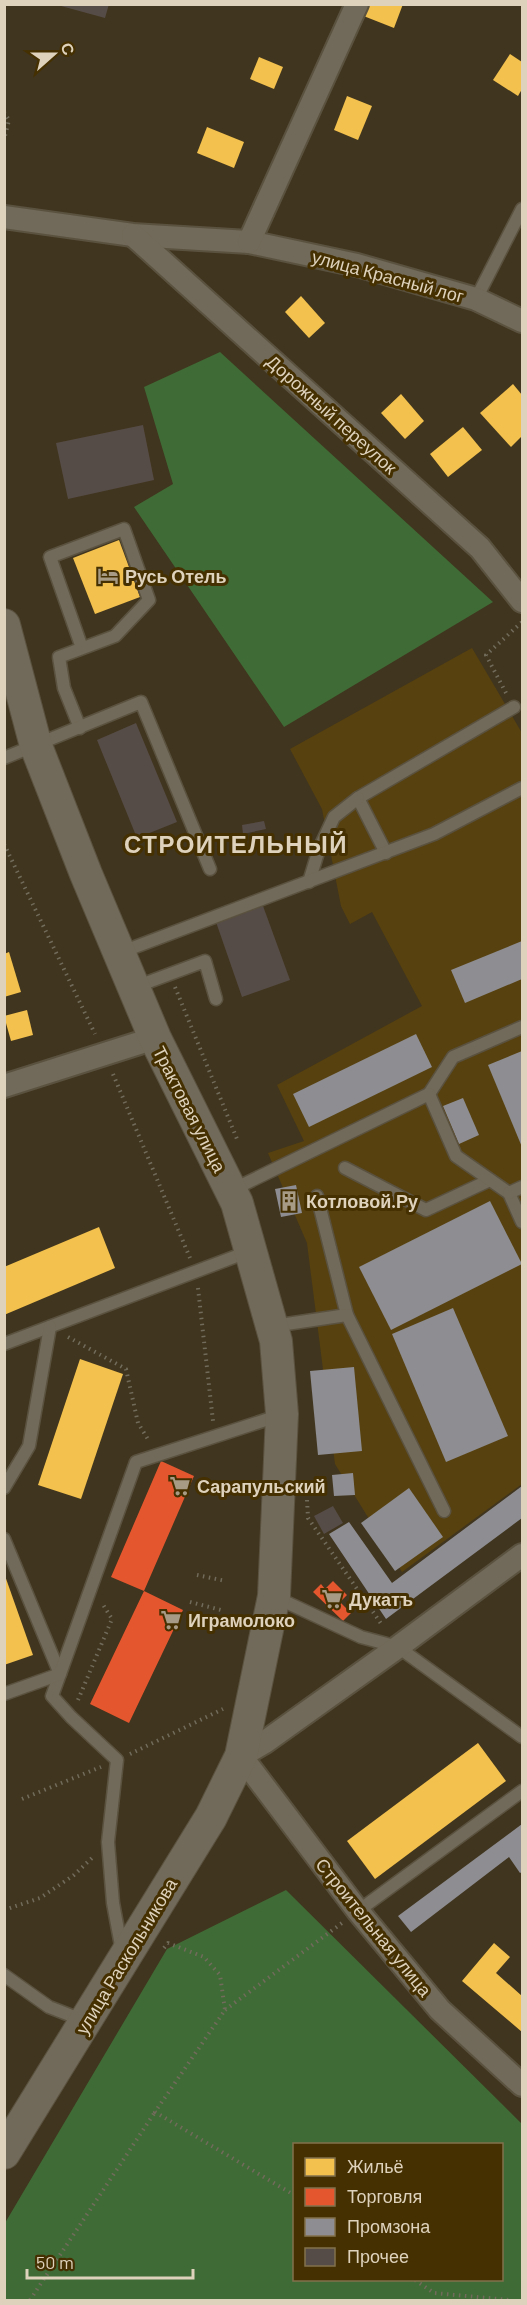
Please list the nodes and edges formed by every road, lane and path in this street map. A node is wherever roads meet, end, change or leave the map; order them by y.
1 (357, 4) edge
2 (4, 112) edge
3 (4, 140) edge
4 (522, 209) edge
5 (4, 217) edge
6 (133, 235) junction
7 (249, 242) junction
8 (476, 299) junction
9 (522, 321) edge
10 (522, 602) edge
11 (522, 622) edge
12 (4, 625) edge
13 (82, 648) junction
14 (514, 706) joint
15 (80, 728) junction
16 (36, 746) junction
17 (4, 758) edge
18 (522, 788) edge
19 (358, 798) junction
20 (4, 843) edge
21 (386, 854) junction
22 (210, 869) dead end
23 (309, 882) junction
24 (119, 953) junction
25 (134, 988) junction
26 (216, 999) dead end
27 (522, 1027) edge
28 (155, 1038) junction
29 (105, 1054) junction
30 (4, 1086) edge
31 (429, 1094) junction
32 (345, 1168) dead end
33 (490, 1179) junction
34 (522, 1187) edge
35 (231, 1191) junction
36 (509, 1193) junction
37 (317, 1196) dead end
38 (522, 1222) edge
39 (251, 1251) junction
40 (196, 1272) junction
41 (347, 1315) junction
42 (272, 1326) junction
43 (50, 1327) junction
44 (4, 1344) edge
45 (282, 1414) junction
46 (214, 1437) junction
47 (157, 1455) junction
48 (4, 1488) edge
49 (444, 1511) dead end
50 (4, 1539) edge
51 (522, 1555) edge
52 (197, 1575) dead end
53 (226, 1581) dead end
54 (92, 1585) junction
55 (190, 1602) dead end
56 (272, 1604) junction
57 (221, 1610) dead end
58 (398, 1647) junction
59 (60, 1674) junction
60 (4, 1694) edge
61 (253, 1695) junction
62 (70, 1717) junction
63 (522, 1737) edge
64 (241, 1756) junction
65 (117, 1760) junction
66 (522, 1791) edge
67 (22, 1799) dead end
68 (108, 1842) junction
69 (4, 1910) edge
70 (358, 1911) junction
71 (127, 1955) junction
72 (4, 1975) edge
73 (225, 2010) junction
74 (86, 2022) junction
75 (522, 2085) edge
76 (155, 2112) junction
77 (4, 2153) edge
78 (293, 2194) edge
79 (416, 2281) edge
80 (30, 2301) edge
81 (509, 2301) edge

1 - 7 street
2 - 3 path
4 - 8 lane
5 - 6 street, улица Красный лог
6 - 7 street, улица Красный лог
6 - 10 street, Дорожный переулок
7 - 8 street, улица Красный лог
8 - 9 street, улица Красный лог
11 - 14 path
12 - 16 main road, Трактовая улица
13 - 13 lane
13 - 15 lane
14 - 19 lane
15 - 16 lane
15 - 22 lane
16 - 17 lane
16 - 24 main road, Трактовая улица
18 - 21 lane
19 - 21 lane
19 - 23 lane
20 - 29 path
21 - 23 lane
23 - 24 lane
24 - 25 main road, Трактовая улица
25 - 26 lane
25 - 28 main road, Трактовая улица
27 - 31 lane
28 - 29 street
28 - 35 main road, Трактовая улица
29 - 30 street
29 - 40 path
31 - 33 lane
31 - 35 lane
32 - 33 lane
33 - 36 lane
34 - 36 lane
35 - 39 main road, Трактовая улица
36 - 38 lane
37 - 41 lane
39 - 40 lane
39 - 42 main road, Трактовая улица
40 - 43 lane
40 - 46 path
41 - 42 lane
41 - 49 lane
42 - 45 main road, Трактовая улица
43 - 44 lane
43 - 47 path
43 - 48 lane
45 - 46 lane
45 - 56 main road, Трактовая улица
46 - 47 lane
47 - 54 lane
50 - 59 lane
51 - 58 street
52 - 53 path
54 - 59 lane
54 - 62 path
55 - 57 path
56 - 58 lane
56 - 61 main road, улица Раскольникова
58 - 63 lane
58 - 64 street
59 - 60 lane
59 - 62 lane
61 - 64 main road, улица Раскольникова
61 - 65 path
62 - 65 lane
64 - 70 street, Строительная улица
64 - 71 main road, улица Раскольникова
65 - 67 path
65 - 68 lane
66 - 70 lane
68 - 69 path
68 - 71 lane
70 - 73 path
70 - 75 street, Строительная улица
71 - 73 path
71 - 74 main road, улица Раскольникова
72 - 74 lane
73 - 76 path
74 - 77 main road, улица Раскольникова
76 - 78 path
76 - 80 path
79 - 81 path

